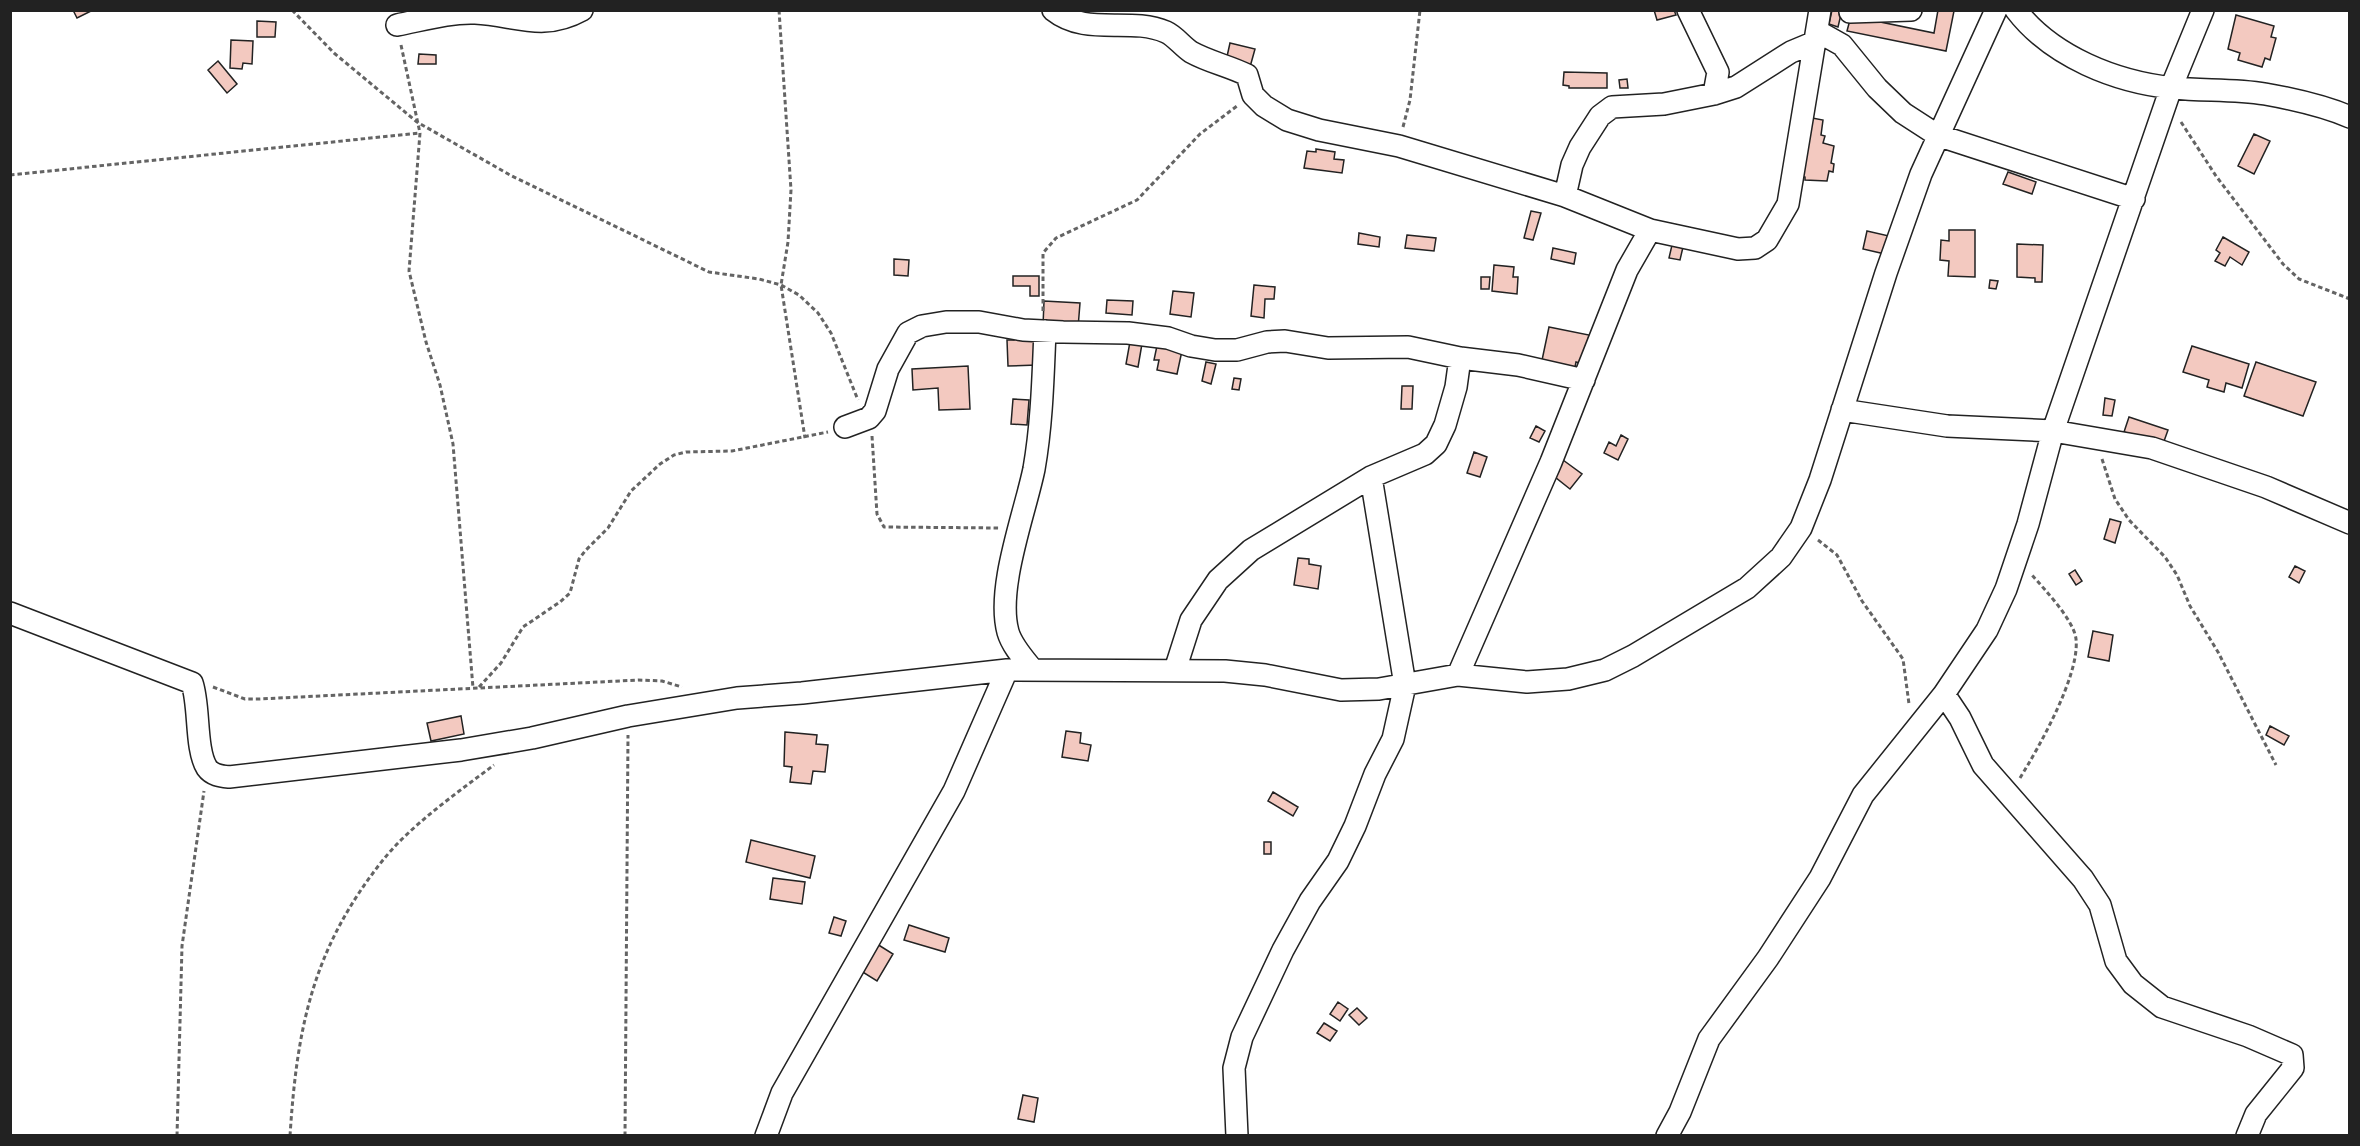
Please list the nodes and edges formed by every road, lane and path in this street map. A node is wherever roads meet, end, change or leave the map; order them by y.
1 (292, 10) edge
2 (582, 10) edge
3 (779, 10) edge
4 (1053, 10) edge
5 (1420, 10) edge
6 (1688, 10) edge
7 (1911, 10) edge
8 (1996, 10) edge
9 (2016, 10) edge
10 (2203, 10) edge
11 (1850, 12) edge
12 (1817, 23) edge
13 (397, 25) joint
14 (1253, 94) junction
15 (1714, 94) junction
16 (2169, 96) junction
17 (2349, 117) edge
18 (417, 122) junction
19 (420, 133) junction
20 (1937, 135) junction
21 (1399, 146) junction
22 (10, 175) edge
23 (1565, 196) junction
24 (2134, 199) junction
25 (1650, 230) junction
26 (781, 285) junction
27 (2349, 299) edge
28 (1045, 331) junction
29 (1460, 358) junction
30 (1584, 380) junction
31 (1842, 410) junction
32 (869, 418) junction
33 (844, 427) joint
34 (2053, 431) junction
35 (2096, 437) junction
36 (805, 438) junction
37 (1371, 477) junction
38 (2349, 523) edge
39 (1017, 528) junction
40 (1801, 528) junction
41 (2016, 558) junction
42 (10, 613) edge
43 (1007, 670) junction
44 (1032, 670) junction
45 (1175, 670) junction
46 (1458, 675) junction
47 (192, 683) junction
48 (1405, 685) junction
49 (479, 687) junction
50 (473, 688) junction
51 (690, 690) dead end
52 (1944, 694) junction
53 (628, 716) junction
54 (1908, 736) junction
55 (500, 761) dead end
56 (2276, 765) dead end
57 (207, 767) junction
58 (2010, 796) junction
59 (177, 1136) edge
60 (290, 1136) edge
61 (625, 1136) edge
62 (766, 1136) edge
63 (1237, 1136) edge
64 (1667, 1136) edge
65 (2247, 1136) edge

1 - 18 path
2 - 13 street
3 - 26 path
4 - 14 street
5 - 21 path
6 - 15 street
7 - 11 street
8 - 20 street
9 - 16 street
10 - 16 street
12 - 15 street
12 - 20 street
12 - 25 street
13 - 18 path
14 - 21 street
14 - 28 path
15 - 23 street
16 - 17 street
16 - 24 street
16 - 27 path
18 - 19 path
18 - 26 path
19 - 22 path
19 - 50 path
20 - 24 street
20 - 31 street
21 - 23 street
23 - 25 street
24 - 34 street
25 - 30 street
26 - 32 path
26 - 36 path
28 - 29 street
28 - 32 street
28 - 39 street
29 - 30 street
29 - 37 street
30 - 46 street
31 - 34 street
31 - 40 street
32 - 33 street
32 - 39 path
33 - 36 path
34 - 35 street
34 - 41 street
35 - 38 street
35 - 56 path
36 - 49 path
37 - 45 street
37 - 48 street
39 - 44 street
40 - 46 street
40 - 54 path
41 - 52 street
41 - 58 path
42 - 47 street
43 - 44 street
43 - 53 street
43 - 62 street
44 - 45 street
45 - 48 street
46 - 48 street
47 - 50 path
47 - 57 street
48 - 63 street
49 - 50 path
49 - 51 path
52 - 54 street
52 - 58 street
53 - 57 street
53 - 61 path
54 - 64 street
55 - 60 path
57 - 59 path
58 - 65 street

